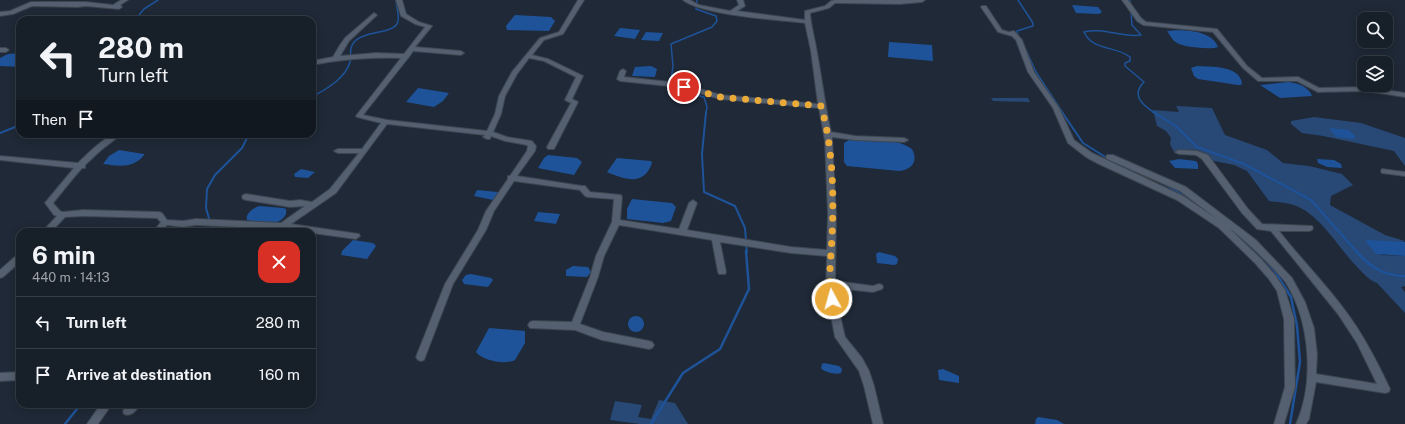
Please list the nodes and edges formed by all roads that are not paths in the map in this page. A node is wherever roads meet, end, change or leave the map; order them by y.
1 (111, 0) edge
2 (125, 0) edge
3 (400, 0) edge
4 (581, 0) edge
5 (686, 0) edge
6 (740, 0) edge
7 (922, 0) edge
8 (1126, 0) edge
9 (102, 6) junction
10 (113, 7) junction
11 (984, 7) dead end
12 (119, 8) dead end
13 (732, 12) junction
14 (0, 14) edge
15 (374, 15) dead end
16 (807, 22) junction
17 (412, 49) junction
18 (460, 53) dead end
19 (407, 56) junction
20 (528, 56) junction
21 (336, 58) junction
22 (316, 62) edge
23 (623, 71) dead end
24 (1405, 95) edge
25 (821, 106) junction
26 (385, 122) junction
27 (828, 134) junction
28 (488, 135) junction
29 (113, 138) edge
30 (904, 140) dead end
31 (551, 147) dead end
32 (338, 151) dead end
33 (364, 151) junction
34 (1179, 152) dead end
35 (1110, 157) dead end
36 (0, 158) edge
37 (82, 166) junction
38 (1386, 171) dead end
39 (1405, 174) edge
40 (512, 178) junction
41 (246, 197) dead end
42 (693, 203) dead end
43 (313, 205) junction
44 (63, 216) junction
45 (165, 222) junction
46 (616, 222) junction
47 (50, 228) edge
48 (161, 228) edge
49 (286, 228) edge
50 (1273, 228) junction
51 (1309, 228) dead end
52 (316, 231) edge
53 (682, 232) junction
54 (356, 236) dead end
55 (716, 238) junction
56 (831, 253) junction
57 (16, 261) edge
58 (722, 272) dead end
59 (0, 275) edge
60 (830, 284) junction
61 (878, 287) dead end
62 (533, 325) dead end
63 (575, 326) junction
64 (649, 346) dead end
65 (421, 357) dead end
66 (16, 376) edge
67 (0, 377) edge
68 (1312, 377) junction
69 (104, 408) edge
70 (92, 424) edge
71 (878, 424) edge
72 (1279, 424) edge
73 (1301, 424) edge

1 - 9 street
2 - 10 street
3 - 17 street
4 - 20 street
5 - 13 street
6 - 13 street
7 - 16 street
8 - 24 street
9 - 10 street
9 - 14 street
10 - 12 street
11 - 72 street
13 - 16 street
15 - 21 street
16 - 25 street
17 - 18 street
17 - 19 street
19 - 21 street
19 - 26 street
20 - 28 street
20 - 31 street
21 - 22 street
23 - 25 street
25 - 27 street
26 - 28 street
26 - 33 street
27 - 30 street
27 - 56 street
28 - 40 street
29 - 37 street
32 - 33 street
33 - 43 street
34 - 50 street
35 - 68 street
36 - 37 street
37 - 44 street
38 - 39 street
40 - 46 street
40 - 65 street
41 - 43 street
42 - 53 street
43 - 49 street
44 - 45 street
44 - 47 street
45 - 48 street
45 - 49 street
46 - 53 street
46 - 63 street
50 - 51 street
50 - 68 street
52 - 54 street
53 - 55 street
55 - 56 street
55 - 58 street
56 - 60 street
57 - 59 street
60 - 61 street
60 - 71 street
62 - 63 street
63 - 64 street
66 - 67 street
68 - 73 street
69 - 70 street

